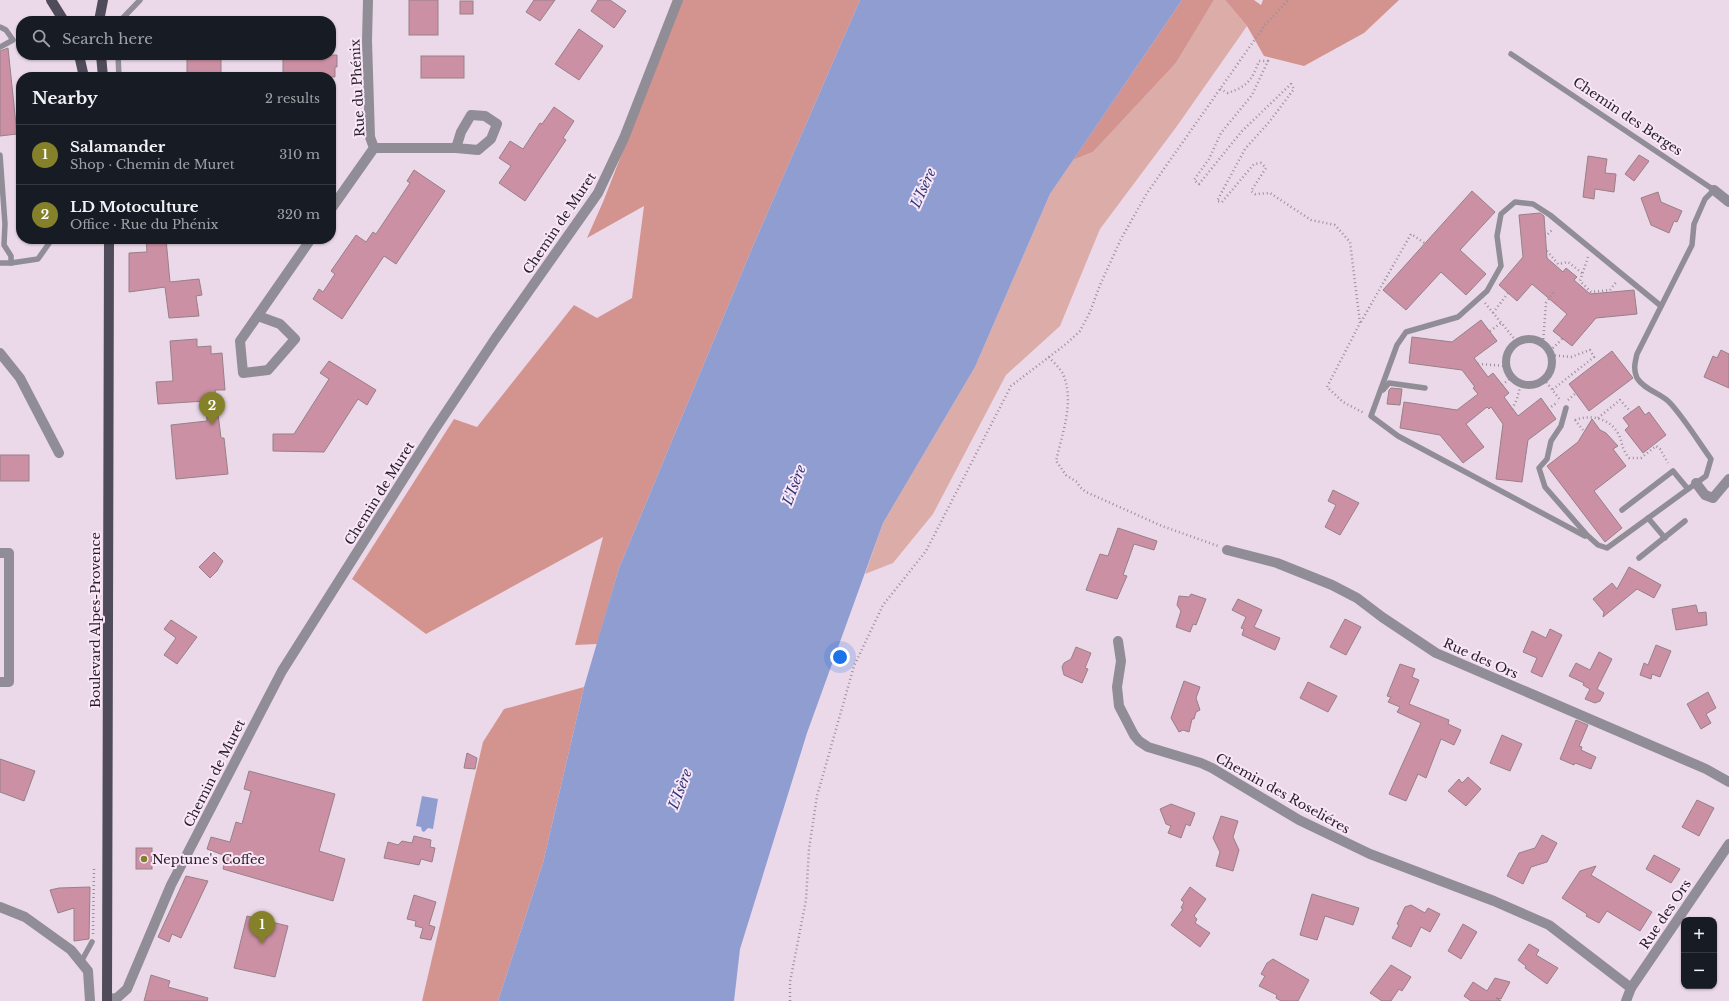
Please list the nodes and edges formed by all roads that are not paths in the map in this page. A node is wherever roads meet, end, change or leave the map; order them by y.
1 (51, 0) edge
2 (103, 0) edge
3 (140, 0) edge
4 (368, 0) edge
5 (678, 0) edge
6 (61, 16) edge
7 (100, 16) edge
8 (125, 16) edge
9 (0, 27) edge
10 (0, 47) edge
11 (1511, 54) dead end
12 (80, 60) edge
13 (101, 60) edge
14 (118, 60) edge
15 (83, 72) edge
16 (103, 72) edge
17 (119, 72) edge
18 (374, 148) junction
19 (456, 148) dead end
20 (0, 155) edge
21 (1714, 190) junction
22 (336, 202) edge
23 (1729, 202) edge
24 (48, 244) edge
25 (110, 244) edge
26 (308, 244) edge
27 (11, 262) junction
28 (0, 263) edge
29 (1661, 306) junction
30 (258, 316) junction
31 (0, 353) edge
32 (1512, 377) joint
33 (1425, 388) dead end
34 (1381, 391) junction
35 (1566, 408) dead end
36 (59, 453) dead end
37 (1729, 479) edge
38 (1696, 483) junction
39 (1688, 489) junction
40 (1622, 510) dead end
41 (1648, 518) junction
42 (1685, 522) dead end
43 (1665, 538) junction
44 (1591, 539) junction
45 (1227, 550) road end
46 (0, 553) edge
47 (1639, 558) dead end
48 (1118, 640) dead end
49 (0, 682) edge
50 (1729, 782) edge
51 (1729, 844) edge
52 (0, 907) edge
53 (92, 942) dead end
54 (81, 962) junction
55 (1631, 988) junction
56 (107, 1000) edge
57 (90, 1001) edge
58 (1626, 1001) edge

1 - 6 main road
2 - 7 main road
3 - 8 lane
4 - 18 street, Rue du Phénix
5 - 56 street, Chemin de Muret
9 - 10 lane
11 - 21 lane, Chemin des Berges
12 - 15 main road
13 - 16 main road
14 - 17 lane
18 - 19 street
18 - 22 street, Rue du Phénix
20 - 27 lane
21 - 23 street, Chemin des Berges
21 - 29 lane
24 - 27 lane
25 - 56 main road, Boulevard Alpes-Provence
26 - 30 street
27 - 28 lane
29 - 34 lane
29 - 38 lane
30 - 30 street
31 - 36 street
32 - 32 street
33 - 34 lane
34 - 44 lane
35 - 44 lane
37 - 38 street
38 - 39 lane
39 - 40 lane
39 - 41 lane
41 - 43 lane
41 - 44 lane
42 - 43 lane
43 - 47 lane
45 - 50 street, Rue des Ors
46 - 49 street
48 - 55 street, Chemin des Roseliéres
51 - 55 street, Rue des Ors
52 - 54 street
53 - 54 lane
54 - 57 street
55 - 58 street, Rue des Ors

